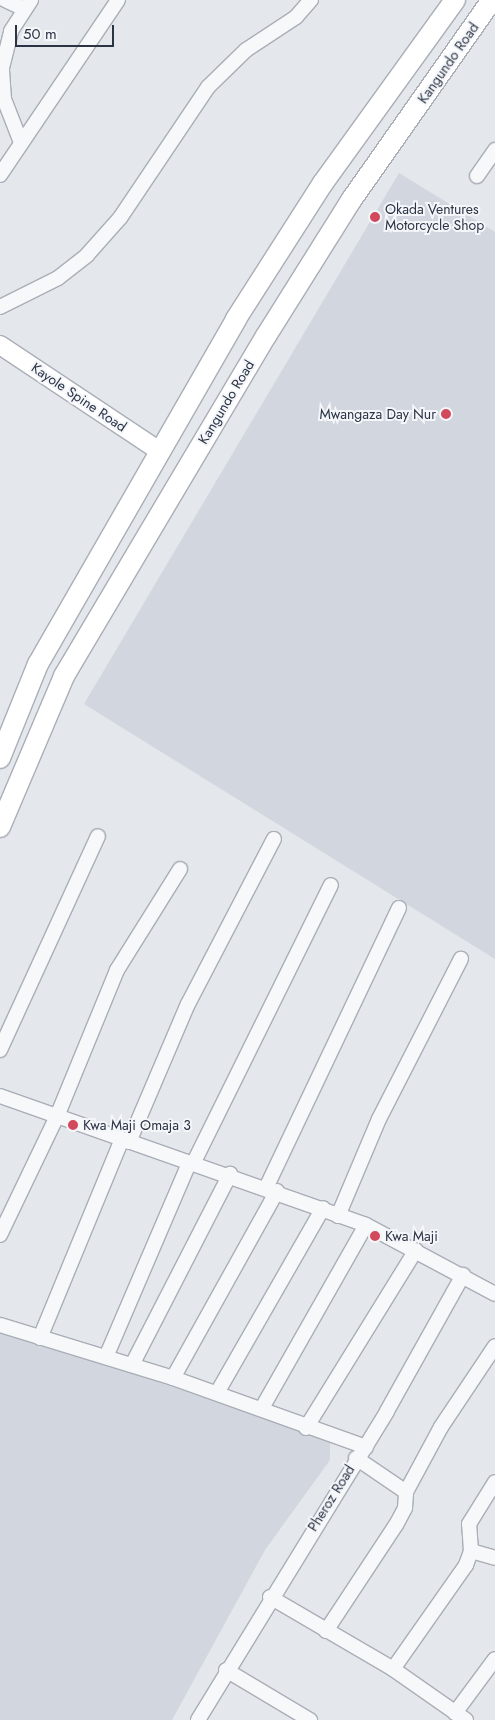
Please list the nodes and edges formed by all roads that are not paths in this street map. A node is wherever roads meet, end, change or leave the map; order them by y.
1 (6, 0) edge
2 (118, 0) edge
3 (311, 0) edge
4 (455, 0) edge
5 (492, 0) edge
6 (28, 5) edge
7 (0, 9) edge
8 (20, 140) junction
9 (495, 150) edge
10 (0, 174) edge
11 (478, 176) dead end
12 (0, 307) edge
13 (0, 346) edge
14 (158, 450) junction
15 (0, 758) edge
16 (0, 826) edge
17 (98, 836) dead end
18 (274, 839) dead end
19 (180, 869) dead end
20 (331, 885) dead end
21 (399, 908) dead end
22 (461, 959) dead end
23 (0, 1050) edge
24 (0, 1096) edge
25 (58, 1114) junction
26 (126, 1140) junction
27 (191, 1163) junction
28 (230, 1174) junction
29 (271, 1190) junction
30 (323, 1208) junction
31 (338, 1216) junction
32 (366, 1225) junction
33 (0, 1235) edge
34 (416, 1250) junction
35 (463, 1275) junction
36 (495, 1294) edge
37 (0, 1325) edge
38 (40, 1338) junction
39 (495, 1346) edge
40 (106, 1357) junction
41 (132, 1365) junction
42 (173, 1378) junction
43 (217, 1393) junction
44 (262, 1408) junction
45 (306, 1428) junction
46 (366, 1447) junction
47 (356, 1458) junction
48 (495, 1482) edge
49 (406, 1492) junction
50 (471, 1551) junction
51 (495, 1558) edge
52 (270, 1597) junction
53 (326, 1631) junction
54 (495, 1659) edge
55 (393, 1669) junction
56 (226, 1670) junction
57 (461, 1716) edge
58 (198, 1720) edge
59 (310, 1720) edge

1 - 6 street
1 - 7 street
2 - 8 street
3 - 12 street
4 - 14 highway
5 - 16 highway, Kangundo Road
6 - 8 street
8 - 10 street
9 - 11 street
13 - 14 main road, Kayole Spine Road
14 - 15 highway
17 - 23 street
18 - 26 street
19 - 25 street
20 - 27 street
21 - 29 street
22 - 31 street
24 - 25 street
25 - 26 street
25 - 33 street
26 - 27 street
26 - 38 street
27 - 28 street
27 - 40 street
28 - 29 street
28 - 41 street
29 - 30 street
29 - 42 street
30 - 31 street
30 - 43 street
31 - 32 street
32 - 34 street
32 - 44 street
34 - 35 street
34 - 45 street
35 - 36 street
35 - 46 street, Pheroz Road
37 - 38 street
38 - 40 street
39 - 49 street
40 - 41 street
41 - 42 street
42 - 43 street
43 - 44 street
44 - 45 street
45 - 46 street
46 - 47 street, Pheroz Road
47 - 49 street
47 - 52 street, Pheroz Road
48 - 50 street
49 - 53 street
50 - 51 street
50 - 55 street
52 - 53 street
52 - 56 street, Pheroz Road
53 - 55 street
54 - 57 street
55 - 57 street
56 - 58 street, Pheroz Road
56 - 59 street

